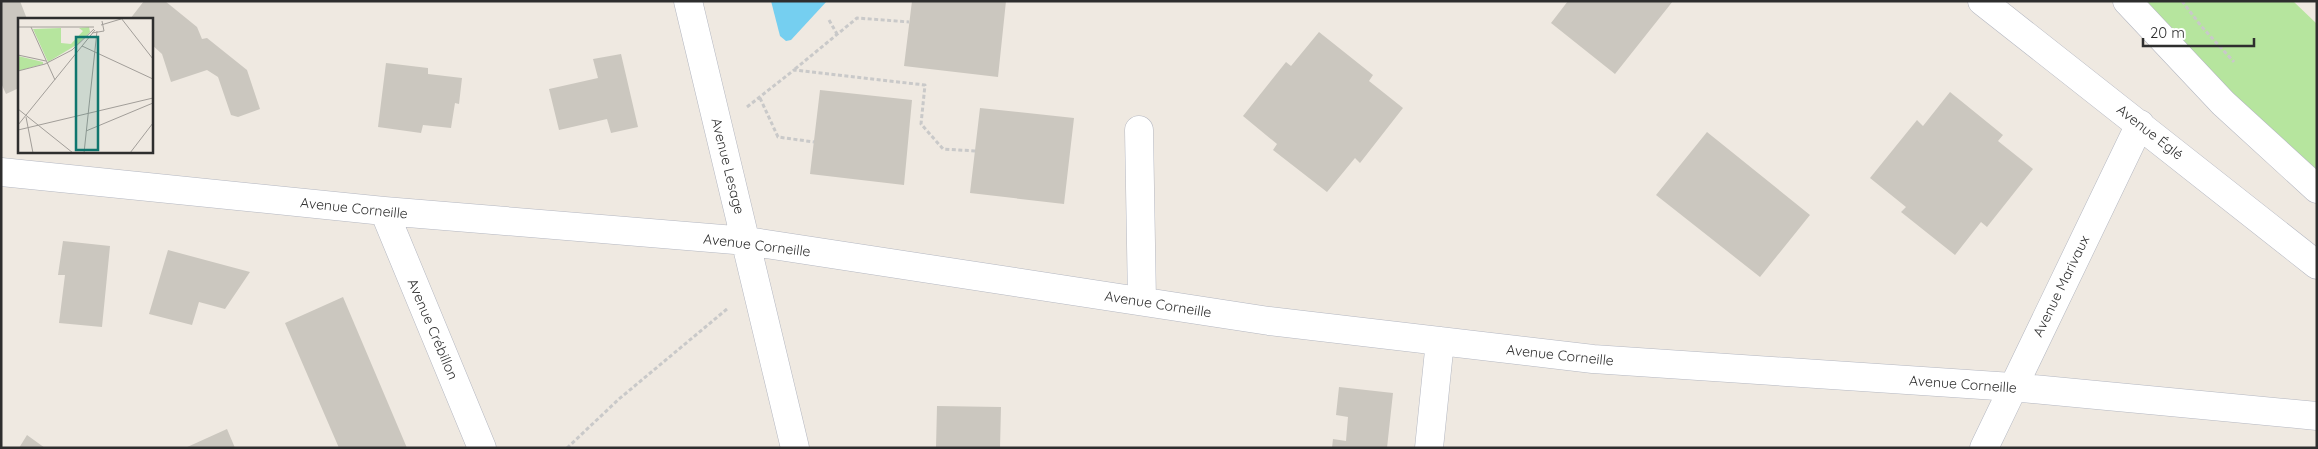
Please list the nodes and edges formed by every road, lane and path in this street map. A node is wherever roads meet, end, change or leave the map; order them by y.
1 (688, 1) edge
2 (1982, 1) edge
3 (2127, 1) edge
4 (830, 20) dead end
5 (909, 22) dead end
6 (837, 34) junction
7 (794, 70) junction
8 (760, 98) junction
9 (751, 106) dead end
10 (2140, 124) junction
11 (1139, 130) dead end
12 (814, 142) dead end
13 (975, 151) dead end
14 (1, 172) edge
15 (2317, 189) edge
16 (384, 211) junction
17 (747, 241) junction
18 (2317, 265) edge
19 (725, 299) dead end
20 (1142, 301) junction
21 (1440, 341) junction
22 (2012, 387) junction
23 (2317, 416) edge
24 (482, 448) edge
25 (567, 448) edge
26 (795, 448) edge
27 (1429, 448) edge
28 (1984, 448) edge

1 - 17 street, Avenue Lesage
2 - 10 street, Avenue Églé
3 - 15 street
4 - 6 path
5 - 6 path
6 - 7 path
7 - 8 path
7 - 13 path
8 - 9 path
8 - 12 path
10 - 18 street, Avenue Églé
10 - 22 street, Avenue Marivaux
11 - 20 street
14 - 16 street, Avenue Corneille
16 - 17 street, Avenue Corneille
16 - 24 street, Avenue Crébillon
17 - 20 street, Avenue Corneille
17 - 26 street, Avenue Lesage
19 - 25 path
20 - 21 street, Avenue Corneille
21 - 22 street, Avenue Corneille
21 - 27 street
22 - 23 street, Avenue Corneille
22 - 28 street, Avenue Marivaux

